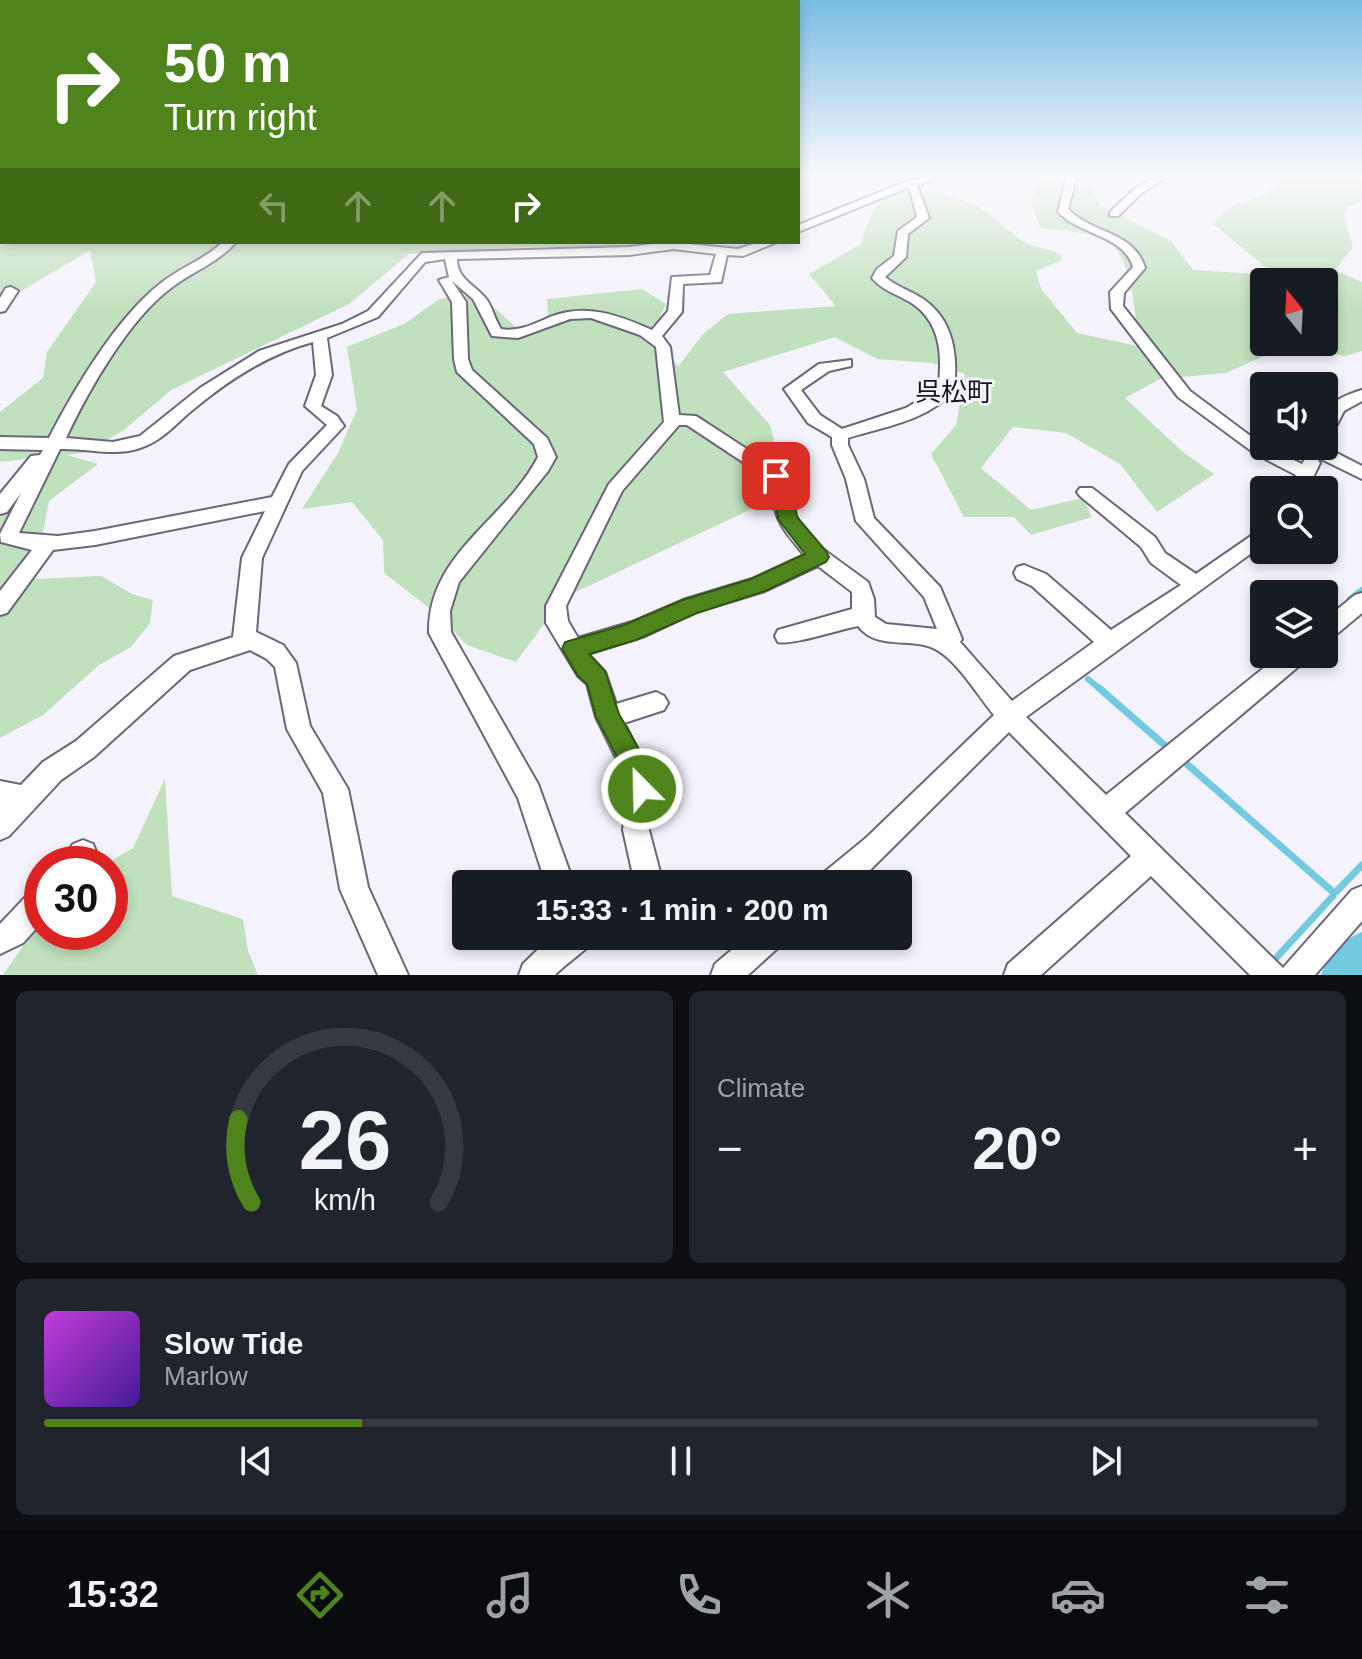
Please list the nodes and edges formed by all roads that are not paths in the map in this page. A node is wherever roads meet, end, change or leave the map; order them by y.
1 (918, 222) edge
2 (1074, 222) edge
3 (228, 244) edge
4 (766, 244) edge
5 (722, 252) junction
6 (452, 264) junction
7 (11, 291) dead end
8 (0, 308) edge
9 (320, 335) junction
10 (654, 337) junction
11 (846, 363) dead end
12 (1362, 395) edge
13 (1338, 407) edge
14 (672, 420) junction
15 (840, 435) junction
16 (0, 443) edge
17 (53, 444) junction
18 (1338, 456) edge
19 (1362, 473) edge
20 (1294, 476) edge
21 (1086, 492) dead end
22 (280, 502) junction
23 (0, 507) edge
24 (48, 543) junction
25 (1250, 544) edge
26 (819, 557) junction
27 (1024, 573) dead end
28 (1196, 585) junction
29 (1362, 601) edge
30 (0, 607) edge
31 (863, 616) junction
32 (1338, 621) edge
33 (786, 636) dead end
34 (244, 640) junction
35 (947, 644) junction
36 (1112, 644) junction
37 (573, 649) junction
38 (1280, 668) edge
39 (656, 703) dead end
40 (1011, 716) junction
41 (608, 717) junction
42 (13, 796) edge
43 (1106, 812) junction
44 (0, 827) edge
45 (1151, 857) junction
46 (555, 870) edge
47 (646, 870) edge
48 (852, 870) edge
49 (1362, 900) edge
50 (24, 920) edge
51 (0, 943) edge
52 (558, 950) edge
53 (754, 950) edge
54 (393, 975) edge
55 (534, 975) edge
56 (726, 975) edge
57 (1019, 975) edge
58 (1271, 975) edge
59 (1295, 975) edge

1 - 15 street
2 - 20 street
3 - 17 street
4 - 5 street
5 - 6 street
5 - 10 street
6 - 9 street
6 - 10 street
6 - 46 street
7 - 8 street
9 - 17 street
9 - 22 street
10 - 14 street
11 - 15 street
12 - 13 street
14 - 26 street
14 - 37 street
15 - 35 street
16 - 17 street
17 - 23 street
17 - 24 street
18 - 19 street
21 - 28 street
22 - 24 street
22 - 34 street
24 - 30 street
25 - 28 street
26 - 31 street
26 - 37 street
27 - 36 street
28 - 36 street
29 - 32 street
31 - 33 street
31 - 35 street
34 - 42 street
34 - 54 street
35 - 40 street
36 - 40 street
37 - 41 street
38 - 43 street
39 - 41 street
40 - 43 street
40 - 48 street
41 - 47 street
42 - 44 street
43 - 45 street
45 - 57 street
45 - 58 street
49 - 59 street
50 - 51 street
52 - 55 street
53 - 56 street

